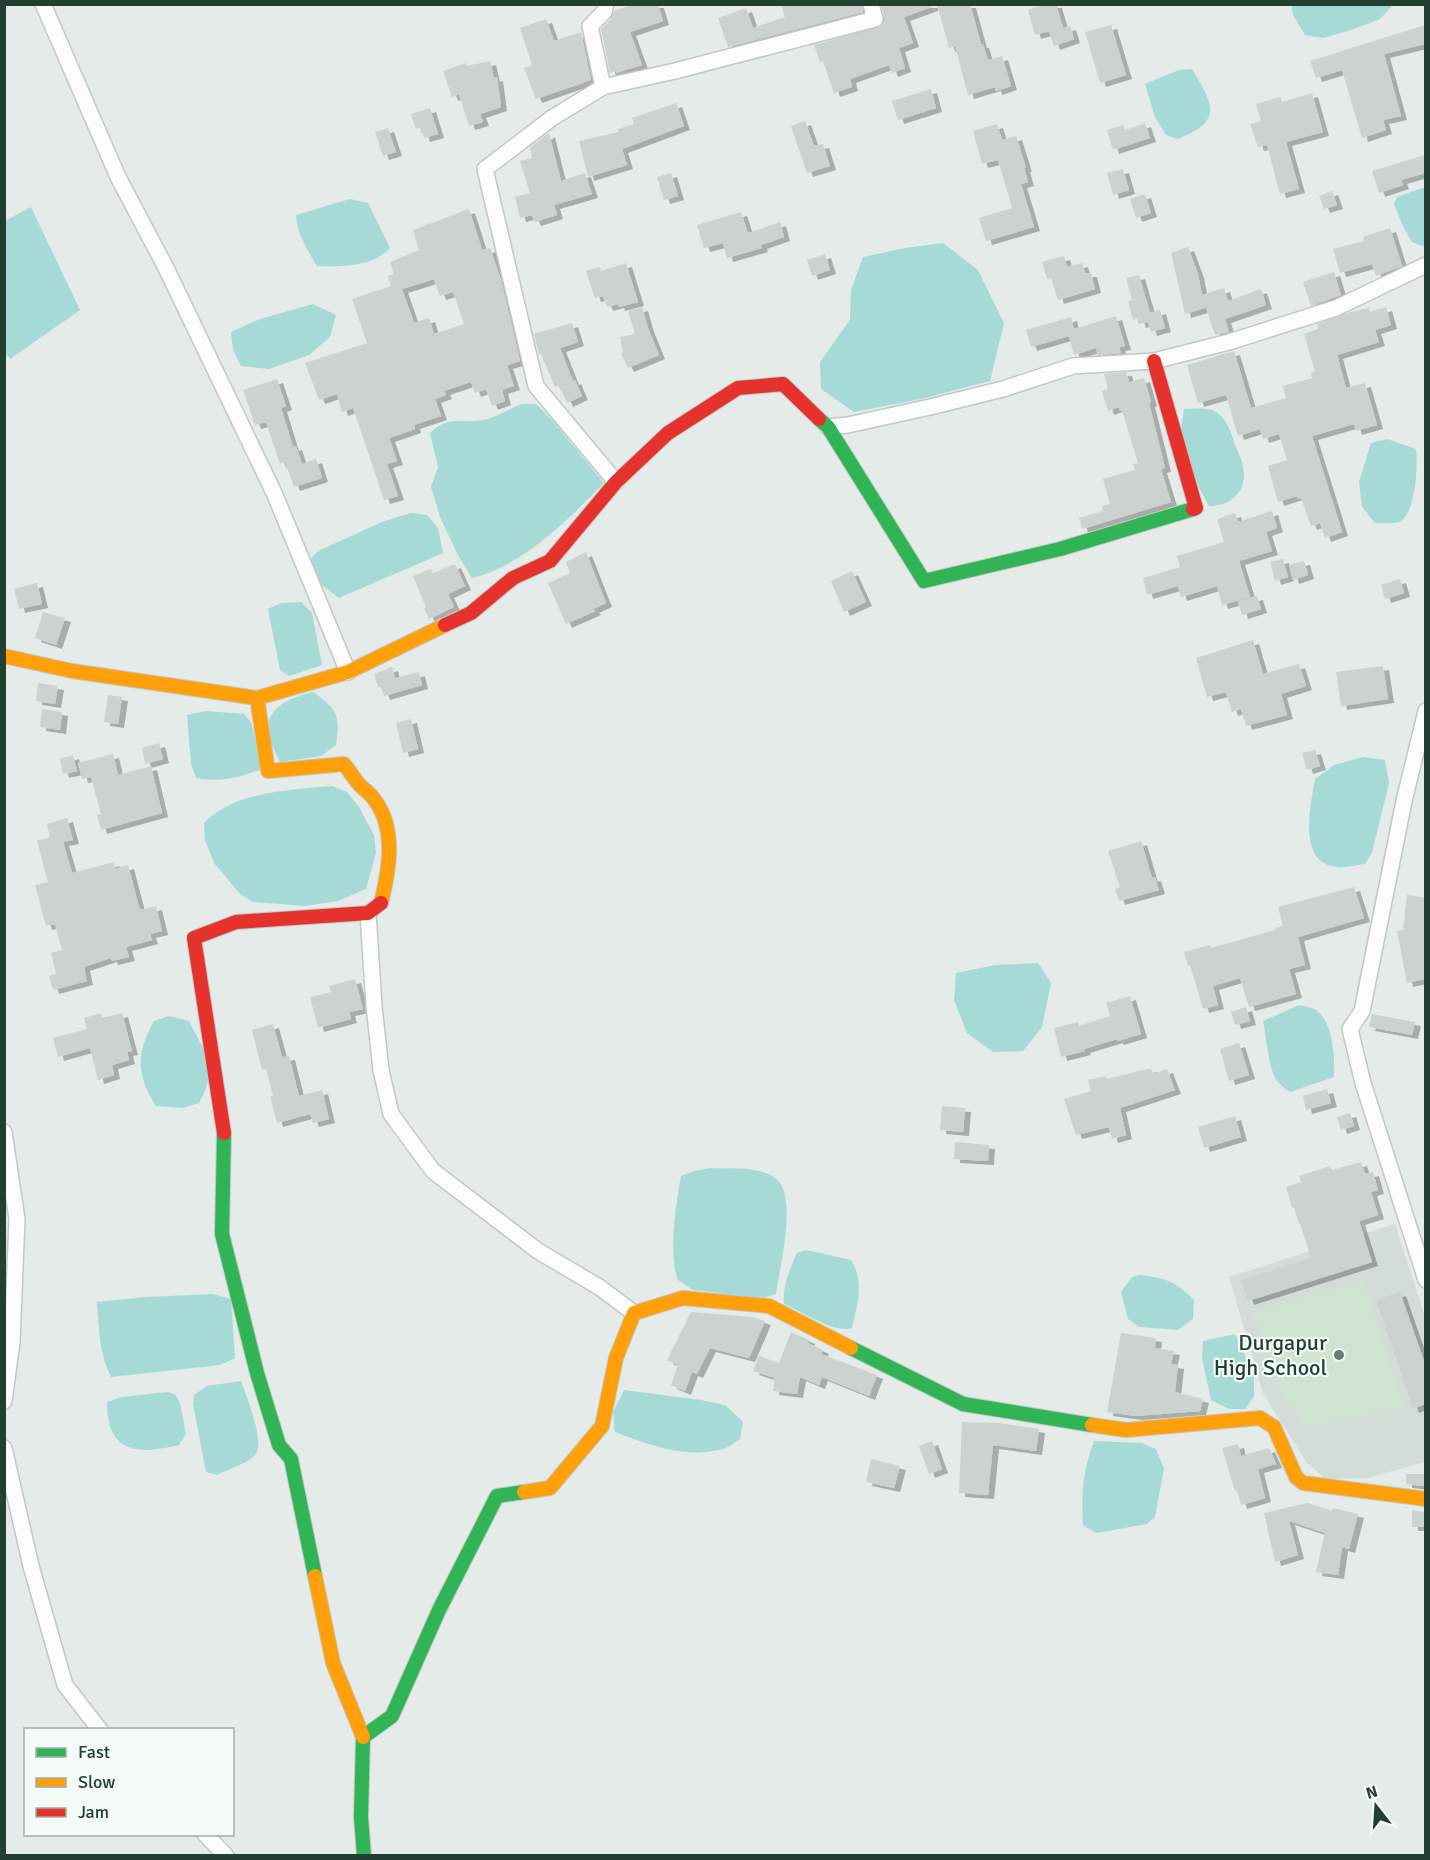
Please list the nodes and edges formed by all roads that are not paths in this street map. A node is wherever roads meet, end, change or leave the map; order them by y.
1 (43, 4) edge
2 (606, 4) edge
3 (871, 4) edge
4 (603, 87) junction
5 (1425, 265) edge
6 (1154, 361) junction
7 (828, 427) junction
8 (616, 482) junction
9 (4, 656) edge
10 (348, 672) junction
11 (257, 698) junction
12 (1425, 711) edge
13 (368, 914) junction
14 (4, 1132) edge
15 (1425, 1280) edge
16 (634, 1313) junction
17 (4, 1401) edge
18 (4, 1448) edge
19 (1425, 1499) edge
20 (98, 1728) edge
21 (363, 1737) junction
22 (207, 1836) edge
23 (226, 1856) edge
24 (364, 1856) edge

1 - 10 street
2 - 4 street
3 - 4 street
4 - 8 street
5 - 6 street
6 - 7 street
6 - 7 street
7 - 8 street
8 - 10 street
9 - 11 street
10 - 11 street
11 - 13 street
12 - 15 street
13 - 16 street
13 - 21 street
14 - 17 street
16 - 19 street
16 - 21 street
18 - 20 street
21 - 24 street
22 - 23 street

